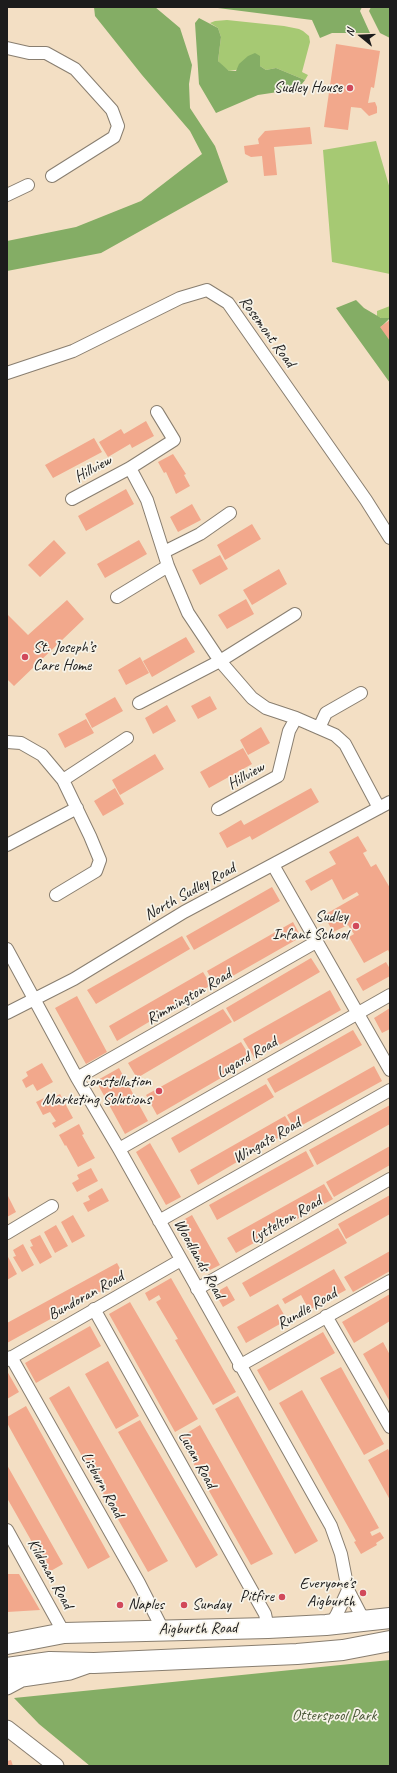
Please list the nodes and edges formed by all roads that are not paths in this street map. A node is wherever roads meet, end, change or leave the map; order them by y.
1 (7, 48) edge
2 (52, 176) dead end
3 (28, 185) dead end
4 (7, 195) edge
5 (7, 373) edge
6 (157, 412) dead end
7 (130, 468) junction
8 (72, 499) dead end
9 (230, 513) dead end
10 (390, 538) edge
11 (164, 552) junction
12 (168, 566) junction
13 (117, 597) dead end
14 (295, 614) dead end
15 (220, 661) junction
16 (361, 693) dead end
17 (139, 703) dead end
18 (296, 718) junction
19 (320, 728) junction
20 (127, 738) dead end
21 (7, 742) edge
22 (63, 780) junction
23 (390, 802) edge
24 (77, 808) junction
25 (379, 808) junction
26 (218, 809) dead end
27 (7, 845) edge
28 (273, 865) junction
29 (56, 895) dead end
30 (316, 942) junction
31 (7, 949) edge
32 (390, 995) edge
33 (34, 999) junction
34 (7, 1013) edge
35 (358, 1013) junction
36 (390, 1070) edge
37 (77, 1078) junction
38 (390, 1090) edge
39 (119, 1149) junction
40 (390, 1179) edge
41 (52, 1206) dead end
42 (159, 1221) junction
43 (7, 1233) edge
44 (181, 1260) junction
45 (390, 1280) edge
46 (197, 1289) junction
47 (94, 1309) junction
48 (326, 1316) junction
49 (9, 1358) edge
50 (239, 1366) junction
51 (390, 1427) edge
52 (7, 1530) edge
53 (348, 1590) junction
54 (384, 1619) edge
55 (326, 1625) junction
56 (268, 1628) junction
57 (163, 1630) junction
58 (64, 1633) junction
59 (390, 1641) edge
60 (7, 1644) edge
61 (94, 1663) junction
62 (7, 1668) edge
63 (7, 1687) edge
64 (7, 1728) edge
65 (56, 1766) edge

1 - 2 street
3 - 4 street
5 - 10 street, Rosemont Road
6 - 7 street, Hillview
7 - 8 street, Hillview
7 - 11 street, Hillview
9 - 11 street
11 - 12 street, Hillview
12 - 13 street
12 - 15 street, Hillview
14 - 15 street
15 - 17 street
15 - 18 street, Hillview
16 - 19 street
18 - 19 street, Hillview
18 - 26 street, Hillview
19 - 25 street, Hillview
20 - 22 street
21 - 22 street
22 - 24 street
23 - 25 street, North Sudley Road
24 - 27 street
24 - 29 street
25 - 28 street, North Sudley Road
28 - 30 street
28 - 33 street, North Sudley Road
30 - 35 street
30 - 37 street, Rimmington Road
31 - 33 street, Woodlands Road
32 - 35 street, Lugard Road
33 - 34 street, North Sudley Road
33 - 37 street, Woodlands Road
35 - 36 street
35 - 39 street, Lugard Road
37 - 39 street, Woodlands Road
38 - 42 street, Wingate Road
39 - 42 street, Woodlands Road
40 - 46 street, Lyttelton Road
41 - 43 street
42 - 44 street, Woodlands Road
44 - 46 street, Woodlands Road
44 - 47 street, Bundoran Road
45 - 48 street, Rundle Road
46 - 50 street, Woodlands Road
47 - 49 street, Bundoran Road
47 - 56 street, Lucan Road
48 - 50 street, Rundle Road
48 - 51 street
49 - 57 street, Lisburn Road
50 - 53 street, Woodlands Road
52 - 58 street, Kildonan Road
53 - 54 street, Woodlands Road
53 - 55 street
54 - 55 highway, Aigburth Road
55 - 56 highway, Aigburth Road
56 - 57 highway, Aigburth Road
57 - 58 highway, Aigburth Road
58 - 60 highway, Aigburth Road
59 - 61 highway, Aigburth Road
61 - 62 highway, Aigburth Road
61 - 63 street
64 - 65 street

